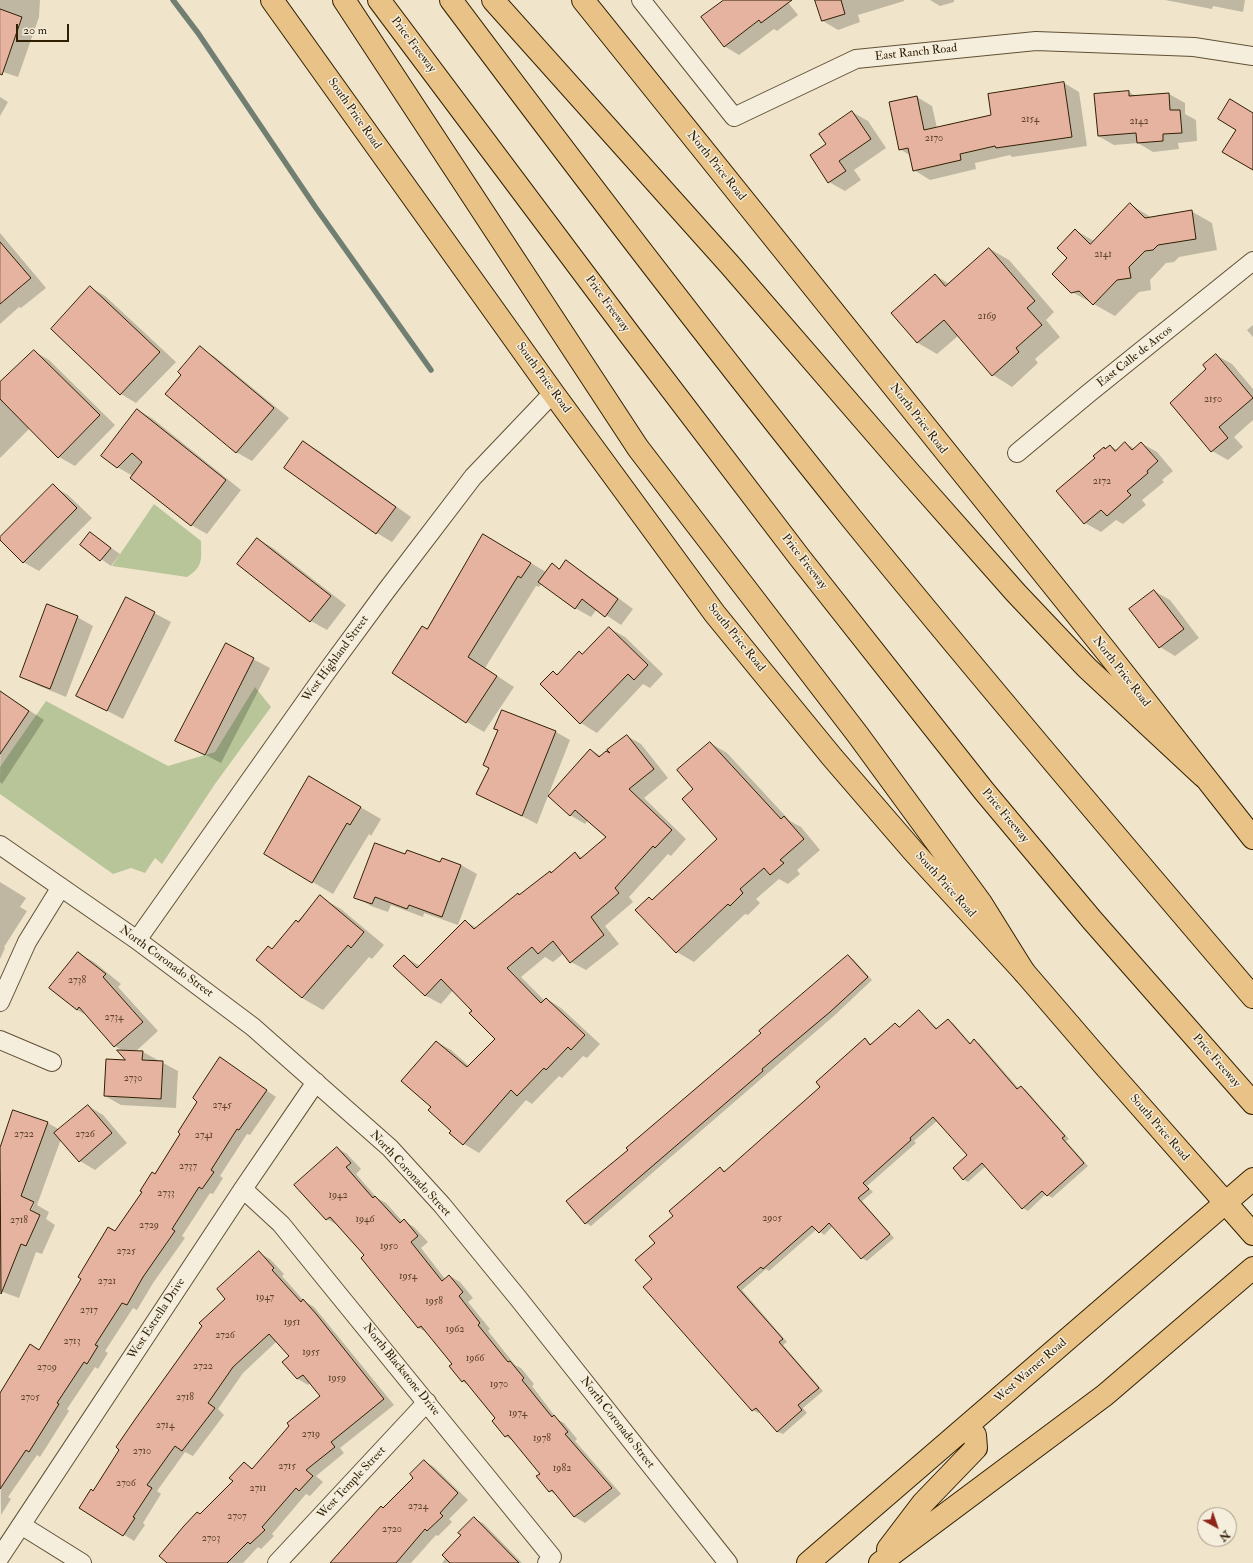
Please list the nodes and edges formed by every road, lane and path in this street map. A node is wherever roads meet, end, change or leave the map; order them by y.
1 (272, 0) edge
2 (344, 0) edge
3 (379, 0) edge
4 (451, 0) edge
5 (494, 0) edge
6 (584, 0) edge
7 (644, 3) edge
8 (1253, 56) edge
9 (1253, 261) edge
10 (553, 393) junction
11 (1017, 453) dead end
12 (1203, 776) junction
13 (1253, 838) edge
14 (0, 845) edge
15 (61, 887) junction
16 (137, 940) junction
17 (1024, 972) junction
18 (1253, 997) edge
19 (0, 1002) edge
20 (0, 1040) edge
21 (52, 1062) dead end
22 (316, 1082) junction
23 (1253, 1104) edge
24 (1253, 1179) edge
25 (243, 1189) junction
26 (1225, 1203) junction
27 (1253, 1234) edge
28 (1253, 1268) edge
29 (427, 1402) junction
30 (967, 1426) junction
31 (21, 1525) junction
32 (0, 1557) edge
33 (550, 1560) edge
34 (82, 1563) edge
35 (277, 1563) edge
36 (728, 1563) edge
37 (808, 1563) edge
38 (879, 1563) edge

1 - 10 main road, South Price Road
2 - 17 main road
3 - 23 main road, Price Freeway
4 - 18 main road
5 - 12 main road
6 - 12 main road, North Price Road
7 - 8 street, East Ranch Road
9 - 11 street, East Calle de Arcos
10 - 16 street, West Highland Street
10 - 17 main road, South Price Road
12 - 13 main road, North Price Road
14 - 15 street, North Coronado Street
15 - 16 street, North Coronado Street
15 - 19 street
16 - 22 street, North Coronado Street
17 - 26 main road, South Price Road
20 - 21 street
22 - 25 street, West Estrella Drive
22 - 36 street, North Coronado Street
24 - 26 main road, West Warner Road
25 - 29 street, North Blackstone Drive
25 - 31 street, West Estrella Drive
26 - 27 main road, South Price Road
26 - 30 main road, West Warner Road
28 - 38 main road
29 - 33 street, North Blackstone Drive
29 - 35 street, West Temple Street
30 - 37 main road, West Warner Road
30 - 38 main road
31 - 32 street, West Estrella Drive
31 - 34 street

